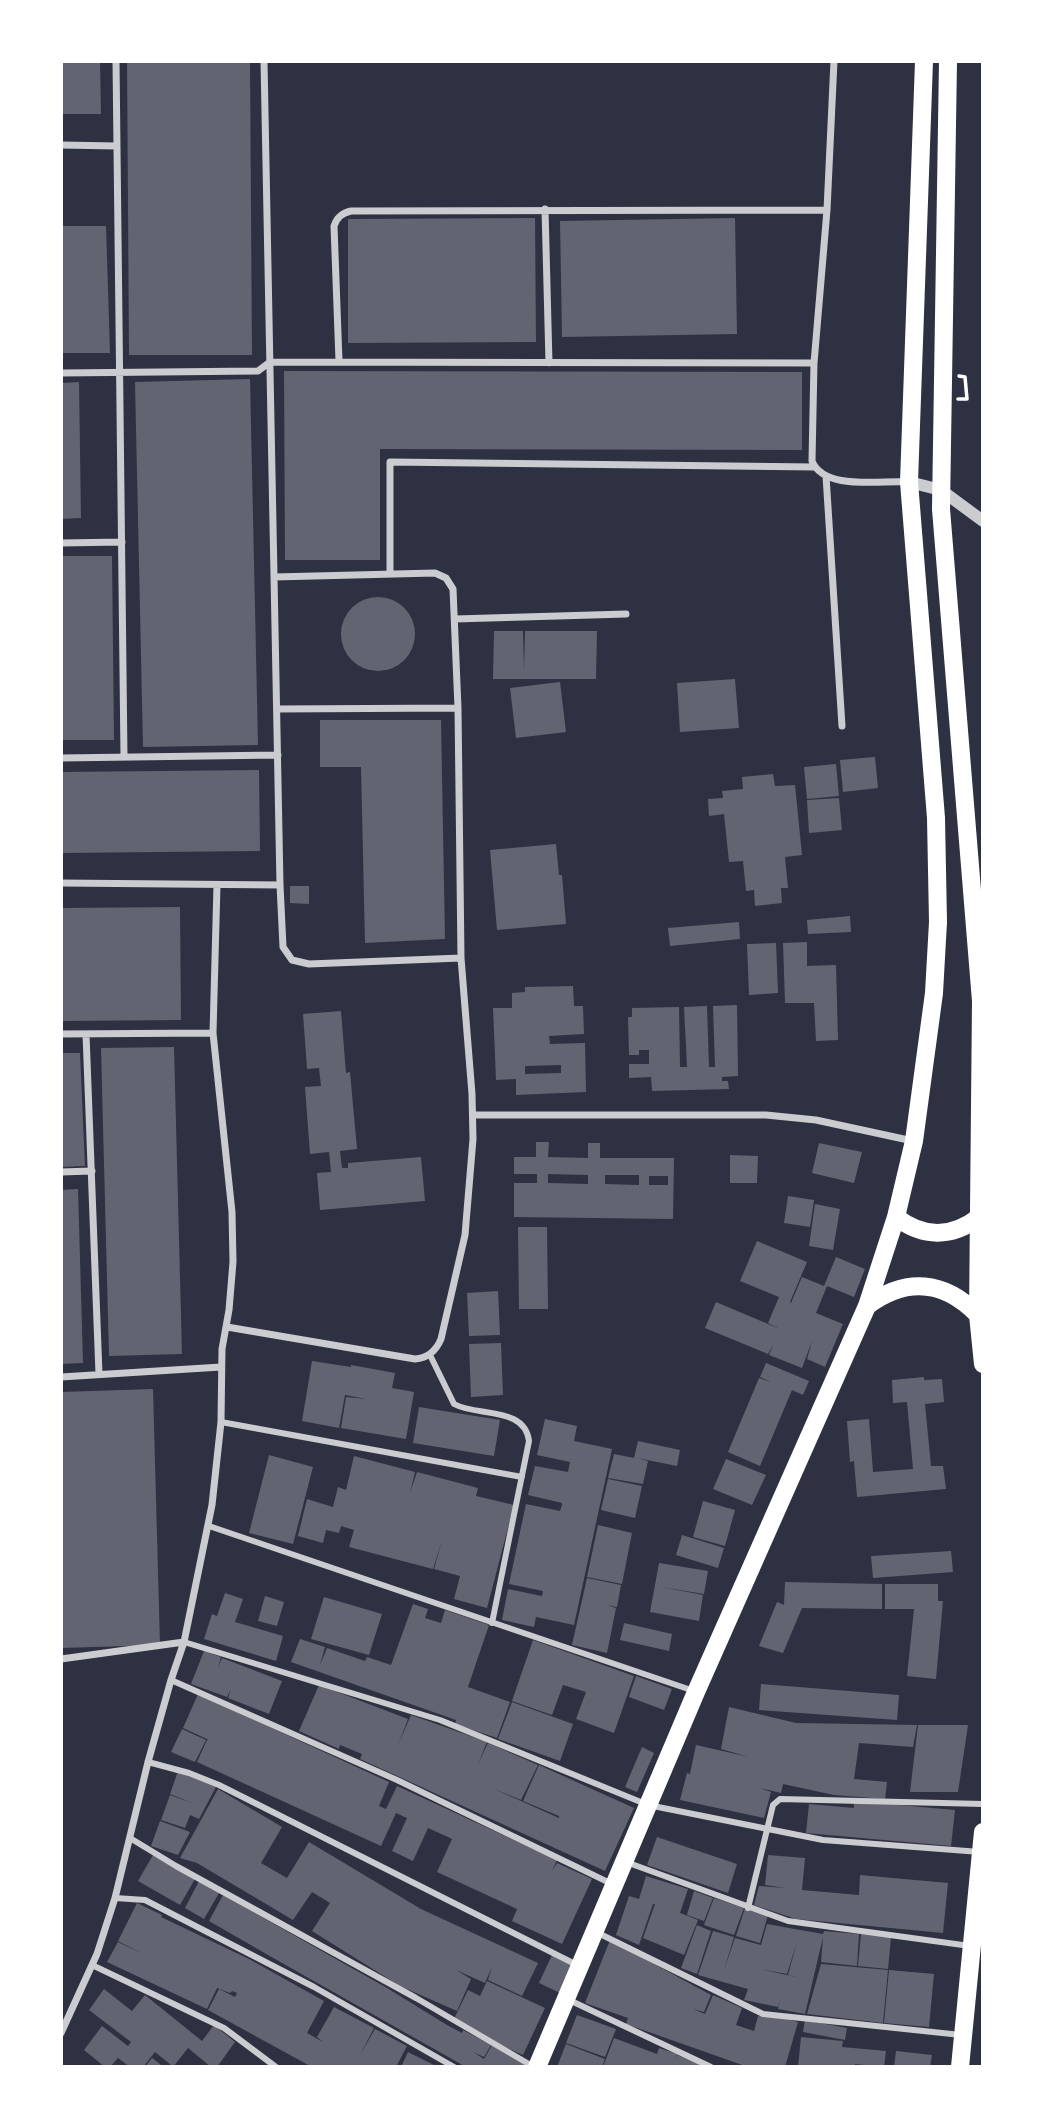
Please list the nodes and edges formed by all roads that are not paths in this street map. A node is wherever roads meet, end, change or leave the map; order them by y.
1 (117, 61) edge
2 (264, 61) edge
3 (834, 61) edge
4 (924, 61) edge
5 (948, 61) edge
6 (61, 145) edge
7 (117, 146) junction
8 (545, 209) junction
9 (827, 210) junction
10 (339, 361) junction
11 (270, 362) junction
12 (549, 363) junction
13 (814, 363) junction
14 (120, 372) junction
15 (61, 373) edge
16 (814, 467) junction
17 (825, 476) junction
18 (909, 482) junction
19 (940, 490) junction
20 (983, 521) edge
21 (122, 542) junction
22 (61, 543) edge
23 (390, 573) junction
24 (274, 577) junction
25 (626, 614) dead end
26 (455, 619) junction
27 (458, 708) junction
28 (276, 709) junction
29 (842, 726) dead end
30 (278, 755) junction
31 (61, 758) edge
32 (124, 758) junction
33 (976, 853) edge
34 (61, 883) edge
35 (217, 885) junction
36 (280, 885) junction
37 (461, 958) junction
38 (61, 1034) edge
39 (86, 1034) junction
40 (213, 1034) junction
41 (473, 1115) junction
42 (981, 1137) edge
43 (914, 1141) junction
44 (92, 1171) junction
45 (61, 1172) edge
46 (896, 1217) junction
47 (979, 1217) junction
48 (981, 1255) edge
49 (867, 1306) junction
50 (978, 1315) junction
51 (226, 1327) junction
52 (430, 1355) junction
53 (983, 1364) edge
54 (221, 1367) junction
55 (99, 1374) junction
56 (61, 1377) edge
57 (221, 1422) junction
58 (522, 1477) junction
59 (209, 1526) junction
60 (492, 1623) junction
61 (184, 1642) junction
62 (61, 1659) edge
63 (171, 1681) junction
64 (696, 1692) junction
65 (148, 1762) junction
66 (983, 1804) edge
67 (648, 1805) junction
68 (767, 1829) junction
69 (983, 1832) edge
70 (130, 1838) junction
71 (981, 1852) junction
72 (624, 1861) junction
73 (614, 1885) junction
74 (115, 1898) junction
75 (748, 1908) junction
76 (595, 1931) junction
77 (971, 1946) junction
78 (92, 1965) junction
79 (580, 1966) junction
80 (565, 1998) junction
81 (61, 2033) edge
82 (963, 2035) junction
83 (275, 2067) edge
84 (454, 2067) edge
85 (535, 2067) edge
86 (711, 2067) edge
87 (960, 2067) edge

1 - 7 street
2 - 11 street
3 - 9 street
4 - 18 main road
5 - 19 main road
6 - 7 street
7 - 14 street
8 - 9 street
8 - 10 street
8 - 12 street
9 - 13 street
10 - 11 street
10 - 12 street
11 - 14 street
11 - 24 street
12 - 13 street
13 - 16 street
14 - 15 street
14 - 21 street
16 - 17 street
16 - 23 street
17 - 18 street
17 - 29 street
18 - 19 street
18 - 43 main road
19 - 20 street
19 - 33 main road
21 - 22 street
21 - 32 street
23 - 24 street
23 - 26 street
24 - 28 street
25 - 26 street
26 - 27 street
27 - 28 street
27 - 37 street
28 - 30 street
30 - 32 street
30 - 36 street
31 - 32 street
33 - 42 main road
34 - 35 street
35 - 36 street
35 - 40 street
36 - 37 street
37 - 41 street
38 - 39 street
39 - 40 street
39 - 44 street
40 - 51 street
41 - 43 street
41 - 52 street
42 - 47 main road
43 - 46 main road
44 - 45 street
44 - 55 street
46 - 47 main road
46 - 49 main road
47 - 48 main road
48 - 50 main road
49 - 50 main road
49 - 64 main road
50 - 53 main road
51 - 52 street
51 - 54 street
52 - 58 street
54 - 55 street
54 - 57 street
55 - 56 street
57 - 58 street
57 - 59 street
58 - 60 street
59 - 60 street
59 - 61 street
60 - 64 street
61 - 62 street
61 - 63 street
61 - 67 street
63 - 65 street
63 - 73 street
64 - 67 main road
65 - 70 street
65 - 79 street
66 - 68 street
67 - 68 street
67 - 72 main road
68 - 71 street
68 - 75 street
69 - 71 main road
70 - 74 street
70 - 85 street
71 - 77 main road
72 - 73 main road
72 - 75 street
73 - 76 main road
74 - 78 street
74 - 84 street
75 - 77 street
76 - 79 main road
76 - 82 street
77 - 82 main road
78 - 81 street
78 - 83 street
79 - 80 main road
80 - 85 main road
80 - 86 street
82 - 87 main road

